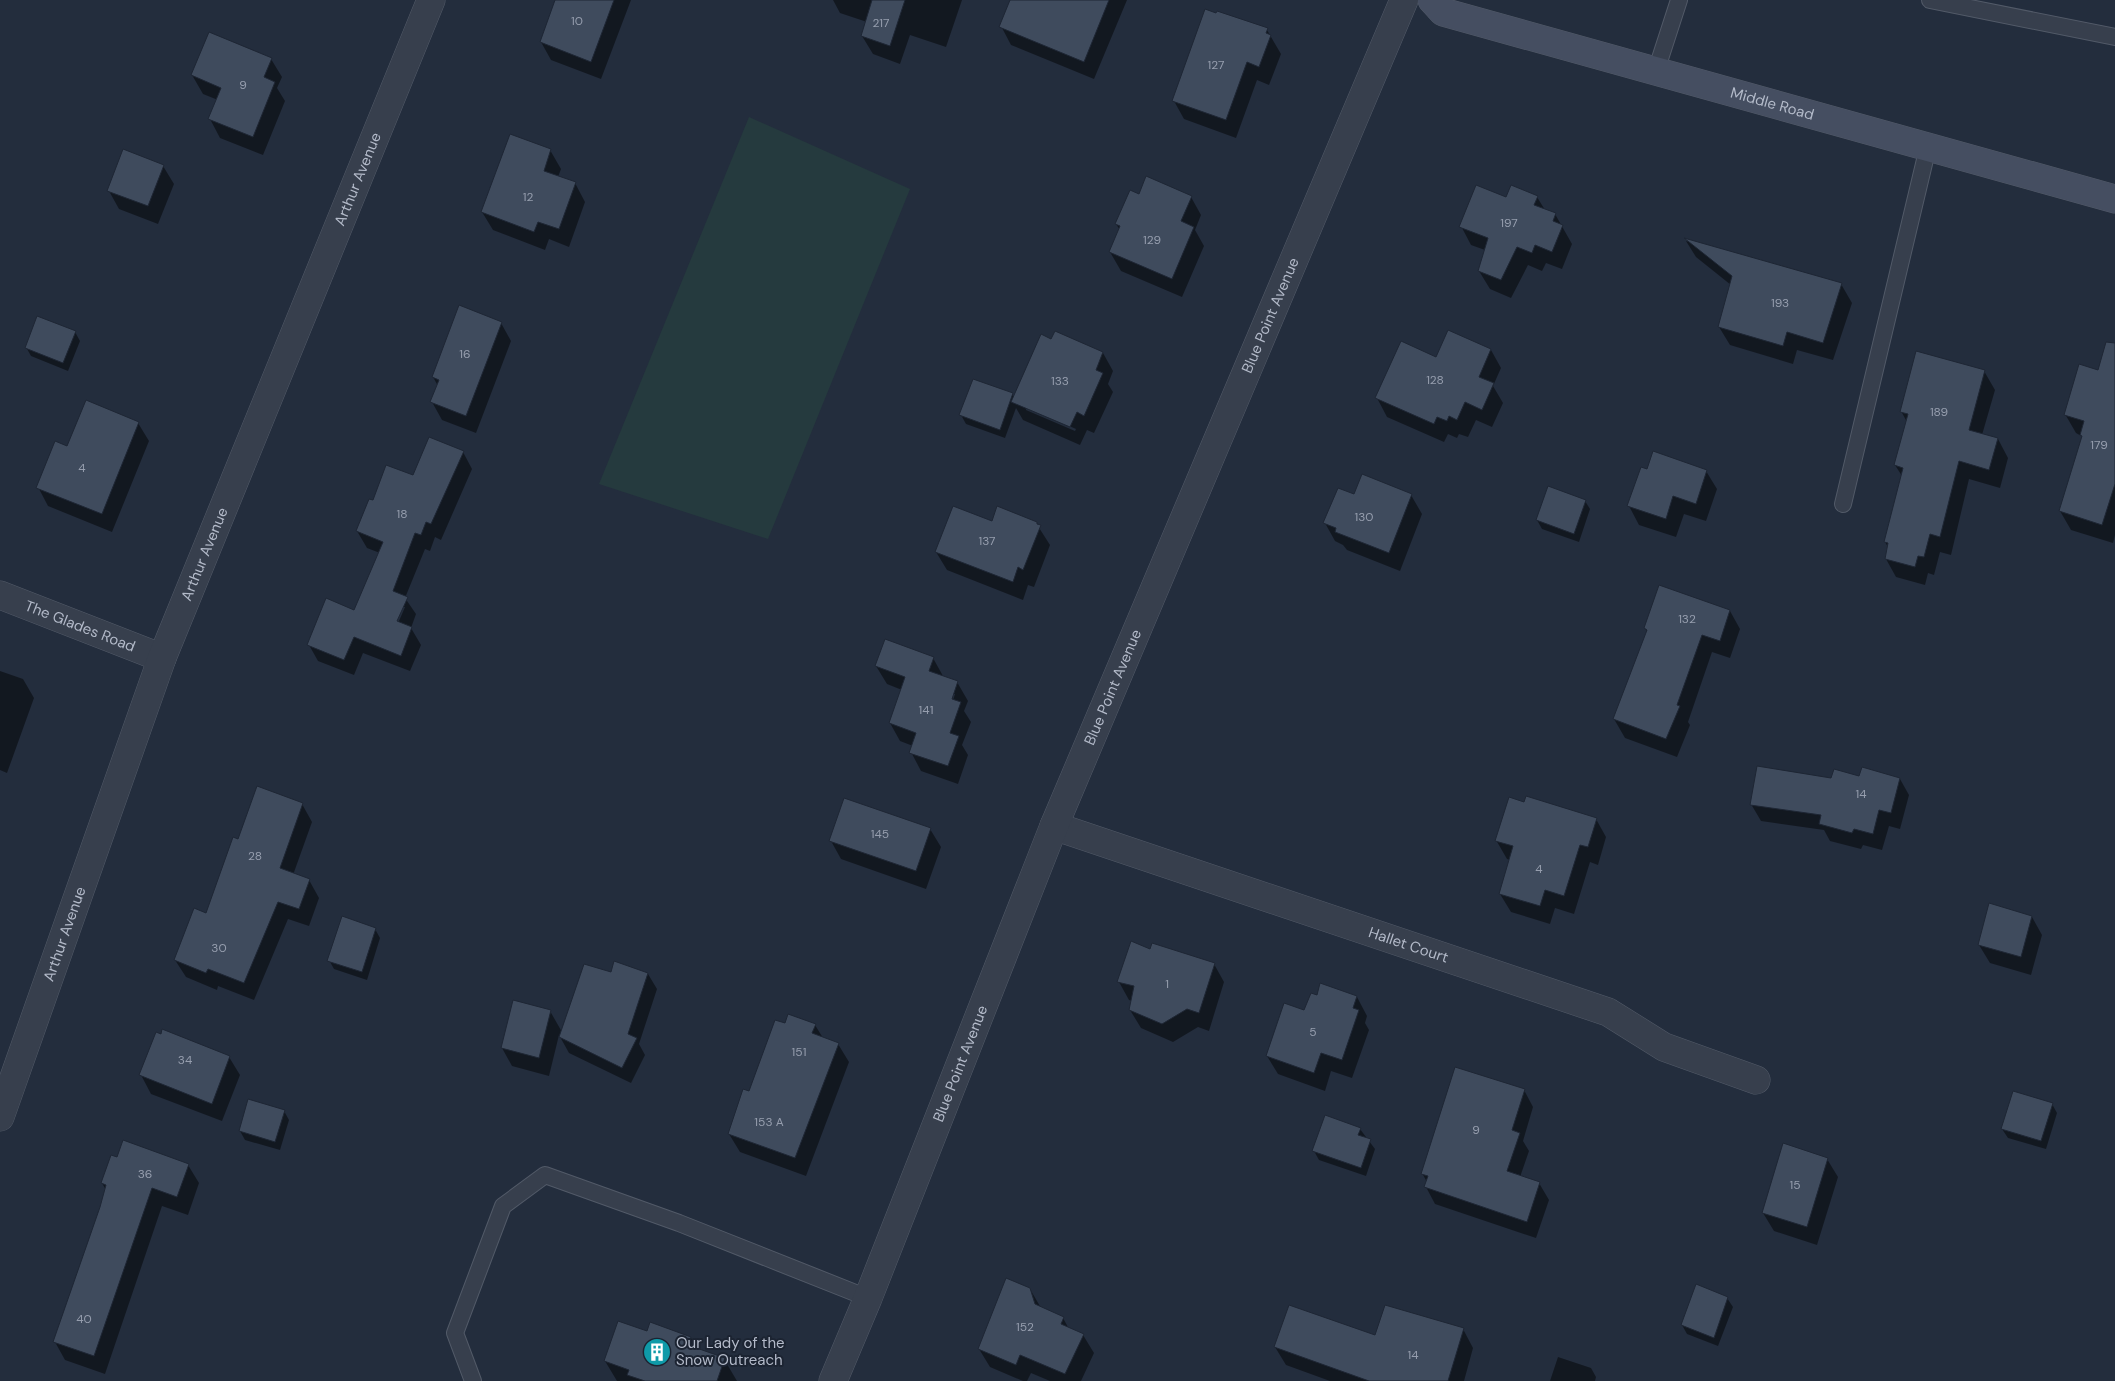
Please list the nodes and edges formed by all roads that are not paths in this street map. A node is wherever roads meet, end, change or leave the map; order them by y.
1 (432, 0) edge
2 (1404, 0) edge
3 (1432, 0) edge
4 (1679, 0) edge
5 (1930, 0) edge
6 (2115, 37) edge
7 (1656, 71) junction
8 (1928, 147) junction
9 (2115, 199) edge
10 (1843, 504) dead end
11 (0, 595) edge
12 (162, 658) junction
13 (1054, 826) junction
14 (1756, 1080) dead end
15 (0, 1117) edge
16 (868, 1298) junction
17 (473, 1381) edge
18 (833, 1381) edge

1 - 12 street, Arthur Avenue
2 - 13 street, Blue Point Avenue
3 - 7 main road, Middle Road
4 - 7 lane
5 - 6 lane
7 - 8 main road, Middle Road
8 - 9 main road, Middle Road
8 - 10 lane
11 - 12 street, The Glades Road
12 - 15 street, Arthur Avenue
13 - 14 street, Hallet Court
13 - 16 street, Blue Point Avenue
16 - 17 lane
16 - 18 street, Blue Point Avenue

